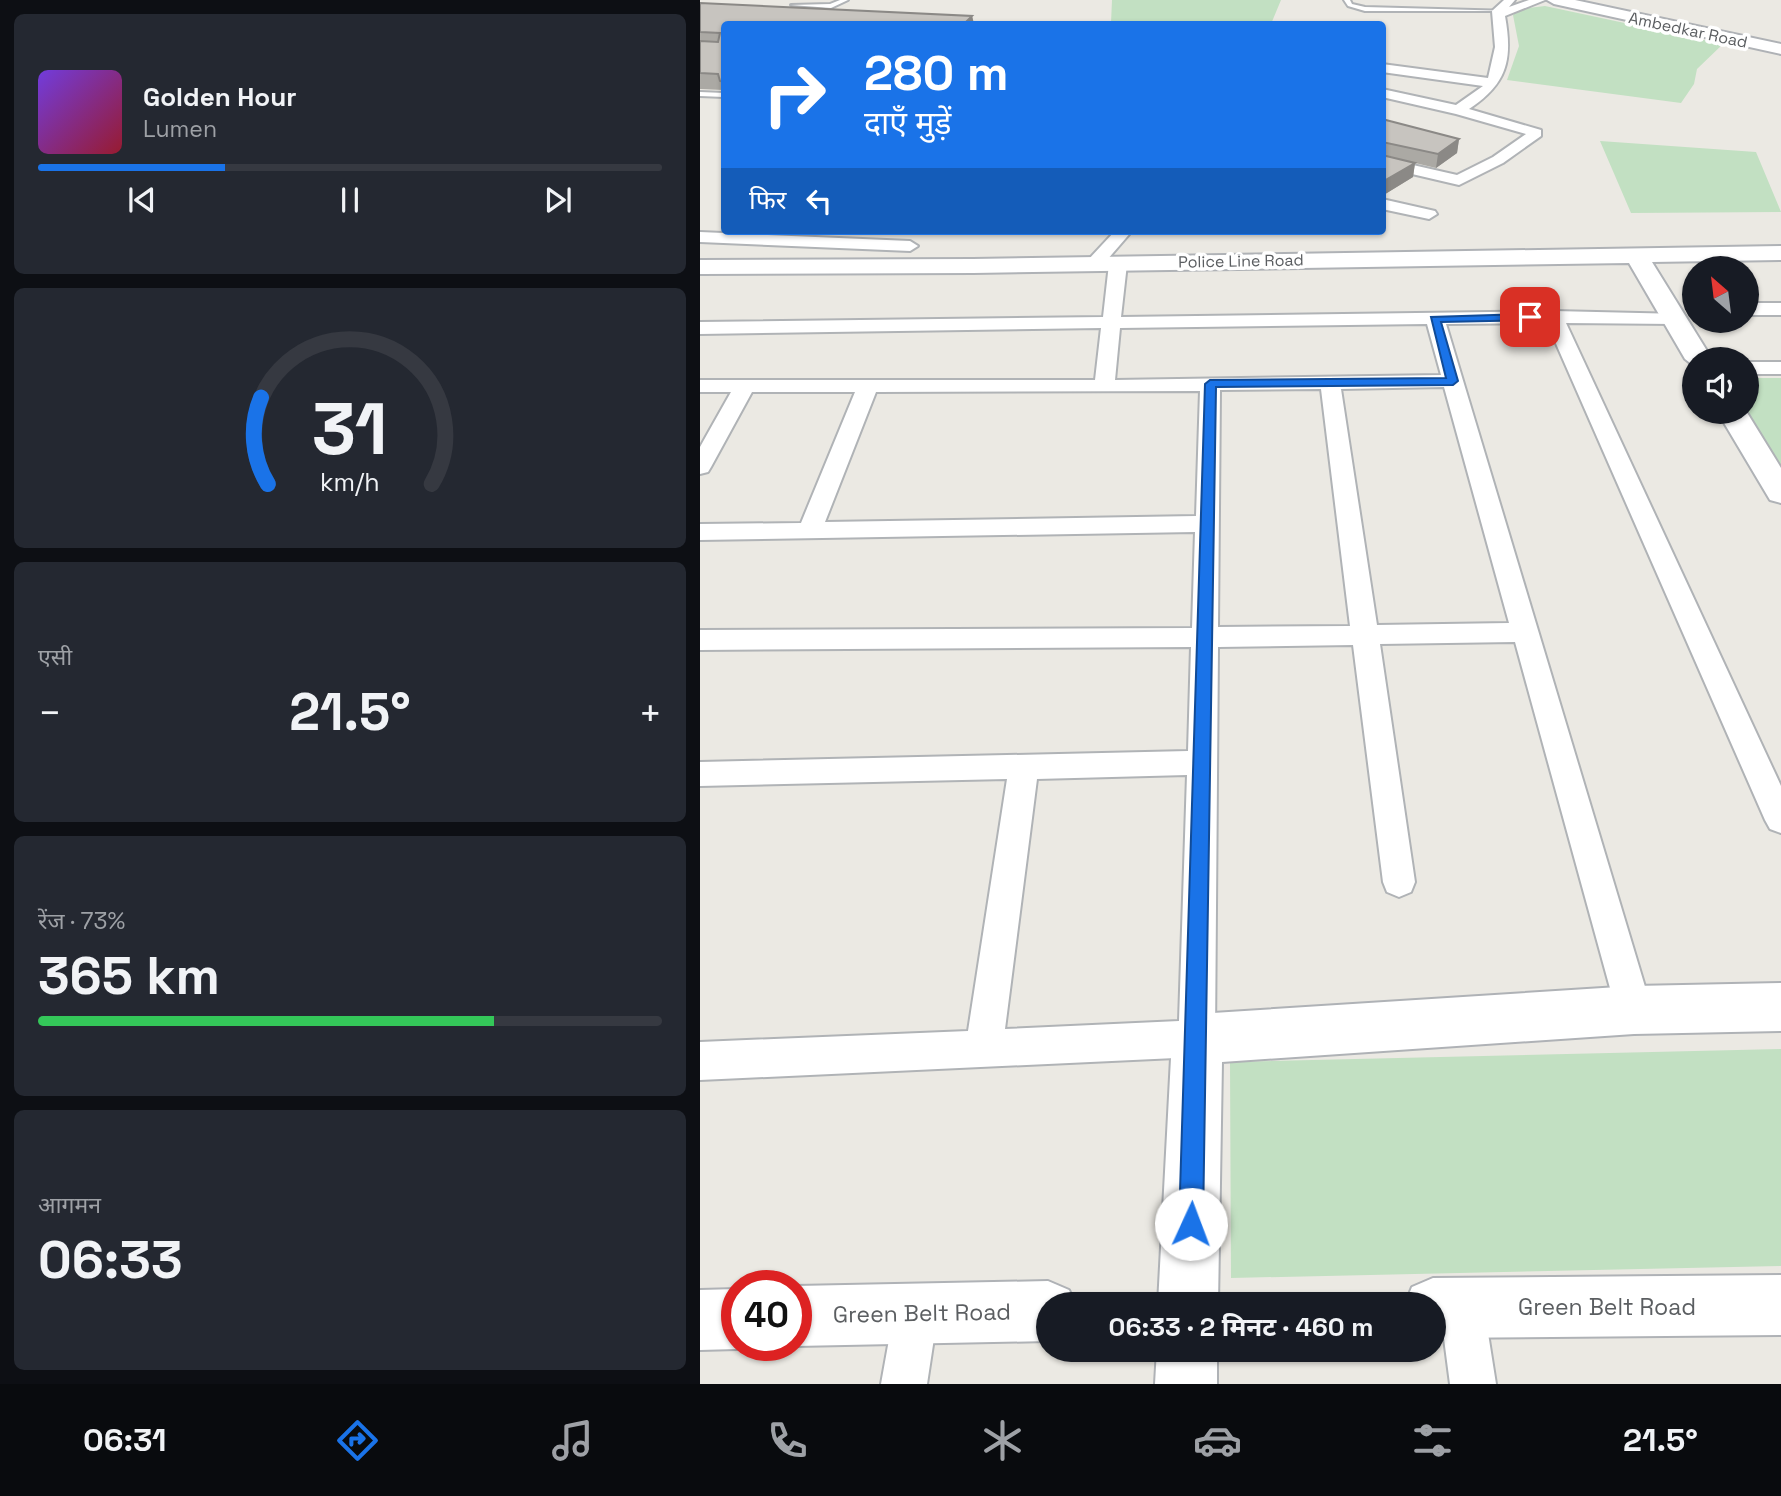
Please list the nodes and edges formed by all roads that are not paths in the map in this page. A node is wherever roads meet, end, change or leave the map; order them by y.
1 (845, 0) edge
2 (1347, 0) edge
3 (1540, 0) edge
4 (1554, 0) edge
5 (1618, 0) edge
6 (794, 5) edge
7 (1504, 9) edge
8 (1781, 46) edge
9 (1386, 69) edge
10 (1493, 83) junction
11 (700, 93) edge
12 (721, 95) edge
13 (1386, 96) edge
14 (1458, 110) junction
15 (1386, 163) edge
16 (1386, 205) edge
17 (1429, 214) dead end
18 (917, 235) edge
19 (1122, 235) edge
20 (788, 236) edge
21 (700, 237) edge
22 (910, 246) junction
23 (1781, 253) edge
24 (1636, 255) junction
25 (1106, 264) junction
26 (700, 267) edge
27 (894, 267) junction
28 (1759, 309) edge
29 (1781, 309) edge
30 (1680, 313) edge
31 (1554, 317) junction
32 (1435, 319) junction
33 (1111, 323) junction
34 (700, 328) edge
35 (1694, 347) edge
36 (1759, 368) edge
37 (1781, 368) edge
38 (1453, 381) junction
39 (1330, 383) junction
40 (1210, 384) junction
41 (700, 386) edge
42 (745, 386) junction
43 (868, 386) junction
44 (1104, 386) junction
45 (1739, 424) edge
46 (700, 467) edge
47 (1778, 484) edge
48 (1208, 524) junction
49 (810, 531) junction
50 (700, 533) edge
51 (1525, 632) junction
52 (1366, 634) junction
53 (1205, 637) junction
54 (700, 640) edge
55 (1203, 763) junction
56 (1024, 766) junction
57 (700, 774) edge
58 (1781, 820) edge
59 (1399, 883) dead end
60 (1781, 1007) edge
61 (1634, 1010) junction
62 (1196, 1039) junction
63 (984, 1048) junction
64 (700, 1061) edge
65 (1188, 1292) edge
66 (1781, 1306) edge
67 (1448, 1308) edge
68 (1036, 1311) edge
69 (916, 1312) junction
70 (812, 1315) edge
71 (721, 1319) edge
72 (700, 1320) edge
73 (1187, 1362) edge
74 (904, 1384) edge
75 (1186, 1384) edge
76 (1472, 1384) edge

1 - 6 lane
2 - 7 lane
3 - 7 street
4 - 8 main road, Ambedkar Road
5 - 8 main road
7 - 10 street
9 - 10 street
10 - 14 street
11 - 12 lane
13 - 14 street
14 - 15 street
16 - 17 street
18 - 22 street
19 - 25 street
20 - 21 street
20 - 22 street
22 - 27 street
23 - 24 main road, Police Line Road
24 - 25 main road, Police Line Road
24 - 30 main road
25 - 27 main road, Police Line Road
25 - 33 street
26 - 27 main road, Police Line Road
28 - 29 street
30 - 31 street
30 - 35 main road
31 - 32 street
31 - 58 street
32 - 33 street
32 - 38 street
33 - 34 street
33 - 44 street
36 - 37 street
38 - 39 street
38 - 51 street
39 - 40 street
39 - 52 street
40 - 44 street
40 - 48 street
41 - 42 street
42 - 43 street
42 - 46 street
43 - 44 street
43 - 49 street
45 - 47 main road
48 - 49 street
48 - 53 street
49 - 50 street
51 - 52 street
51 - 61 street
52 - 53 street
52 - 59 street
53 - 54 street
53 - 55 street
55 - 56 street
55 - 62 street
56 - 57 street
56 - 63 street
60 - 61 main road
61 - 62 main road
62 - 63 street
62 - 65 main road
63 - 64 street
66 - 67 main road, Green Belt Road
67 - 76 street
68 - 69 main road, Green Belt Road
69 - 70 main road, Green Belt Road
69 - 74 street
71 - 72 main road
73 - 75 main road

